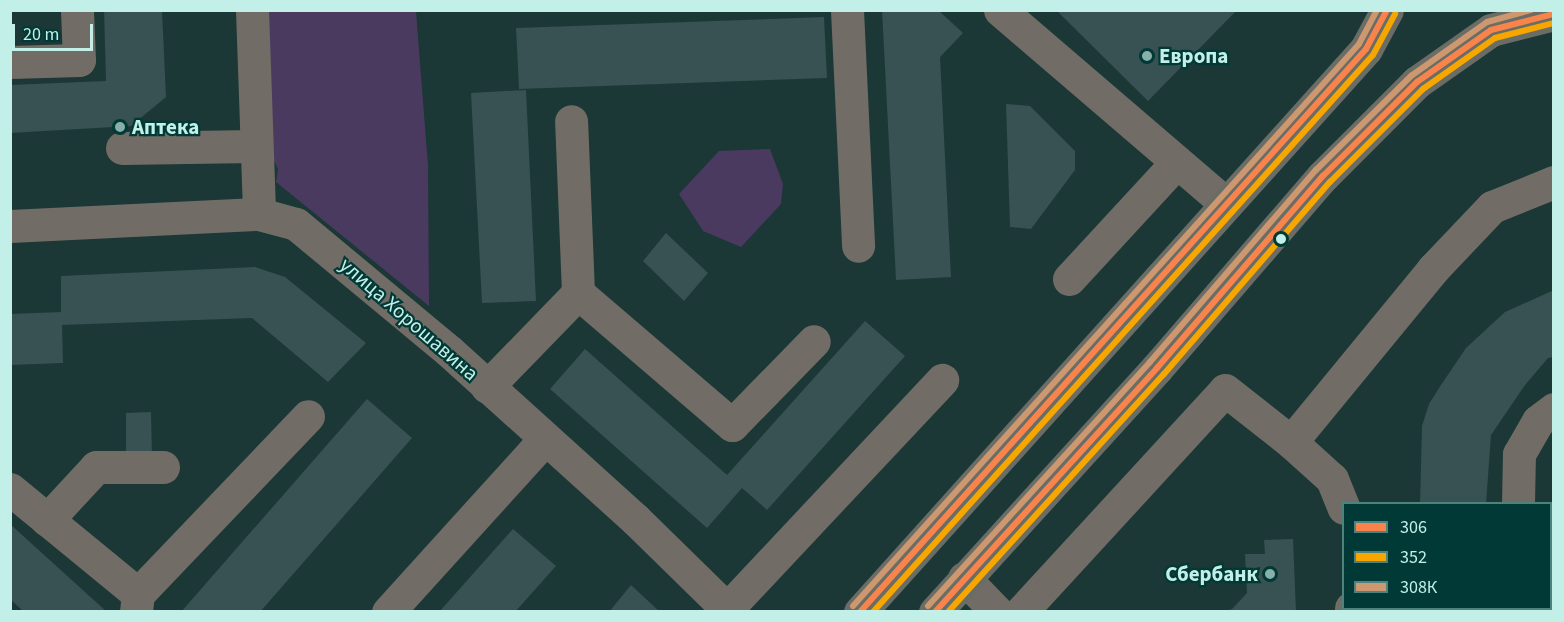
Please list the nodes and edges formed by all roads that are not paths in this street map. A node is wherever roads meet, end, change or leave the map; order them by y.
1 (77, 10) edge
2 (252, 10) edge
3 (848, 10) edge
4 (1000, 10) edge
5 (1387, 10) edge
6 (1554, 14) edge
7 (10, 62) edge
8 (571, 121) dead end
9 (256, 146) junction
10 (122, 148) dead end
11 (1177, 162) junction
12 (1554, 182) edge
13 (1226, 204) junction
14 (259, 214) junction
15 (10, 226) edge
16 (858, 246) dead end
17 (1069, 279) dead end
18 (578, 293) junction
19 (814, 341) dead end
20 (942, 380) dead end
21 (487, 387) junction
22 (1554, 409) edge
23 (308, 416) dead end
24 (544, 440) junction
25 (1292, 442) junction
26 (163, 467) dead end
27 (10, 489) edge
28 (1518, 502) edge
29 (1342, 503) edge
30 (47, 520) junction
31 (964, 578) junction
32 (137, 603) edge
33 (729, 610) edge
34 (388, 612) edge
35 (860, 612) edge
36 (934, 612) edge
37 (997, 612) edge
38 (1021, 612) edge

1 - 7 street
2 - 9 street
3 - 16 street
4 - 11 street
5 - 13 main road
6 - 31 main road
8 - 18 street
9 - 10 street
9 - 14 street
11 - 13 street
11 - 17 street
12 - 25 street
13 - 35 main road
14 - 15 street, улица Хорошавина
14 - 21 street, улица Хорошавина
18 - 19 street
18 - 21 street
20 - 33 street
21 - 24 street, улица Хорошавина
22 - 28 street
23 - 32 street
24 - 33 street, улица Хорошавина
24 - 34 street
25 - 29 street
25 - 38 street
26 - 30 street
27 - 30 street
30 - 32 street
31 - 36 main road
31 - 37 street

